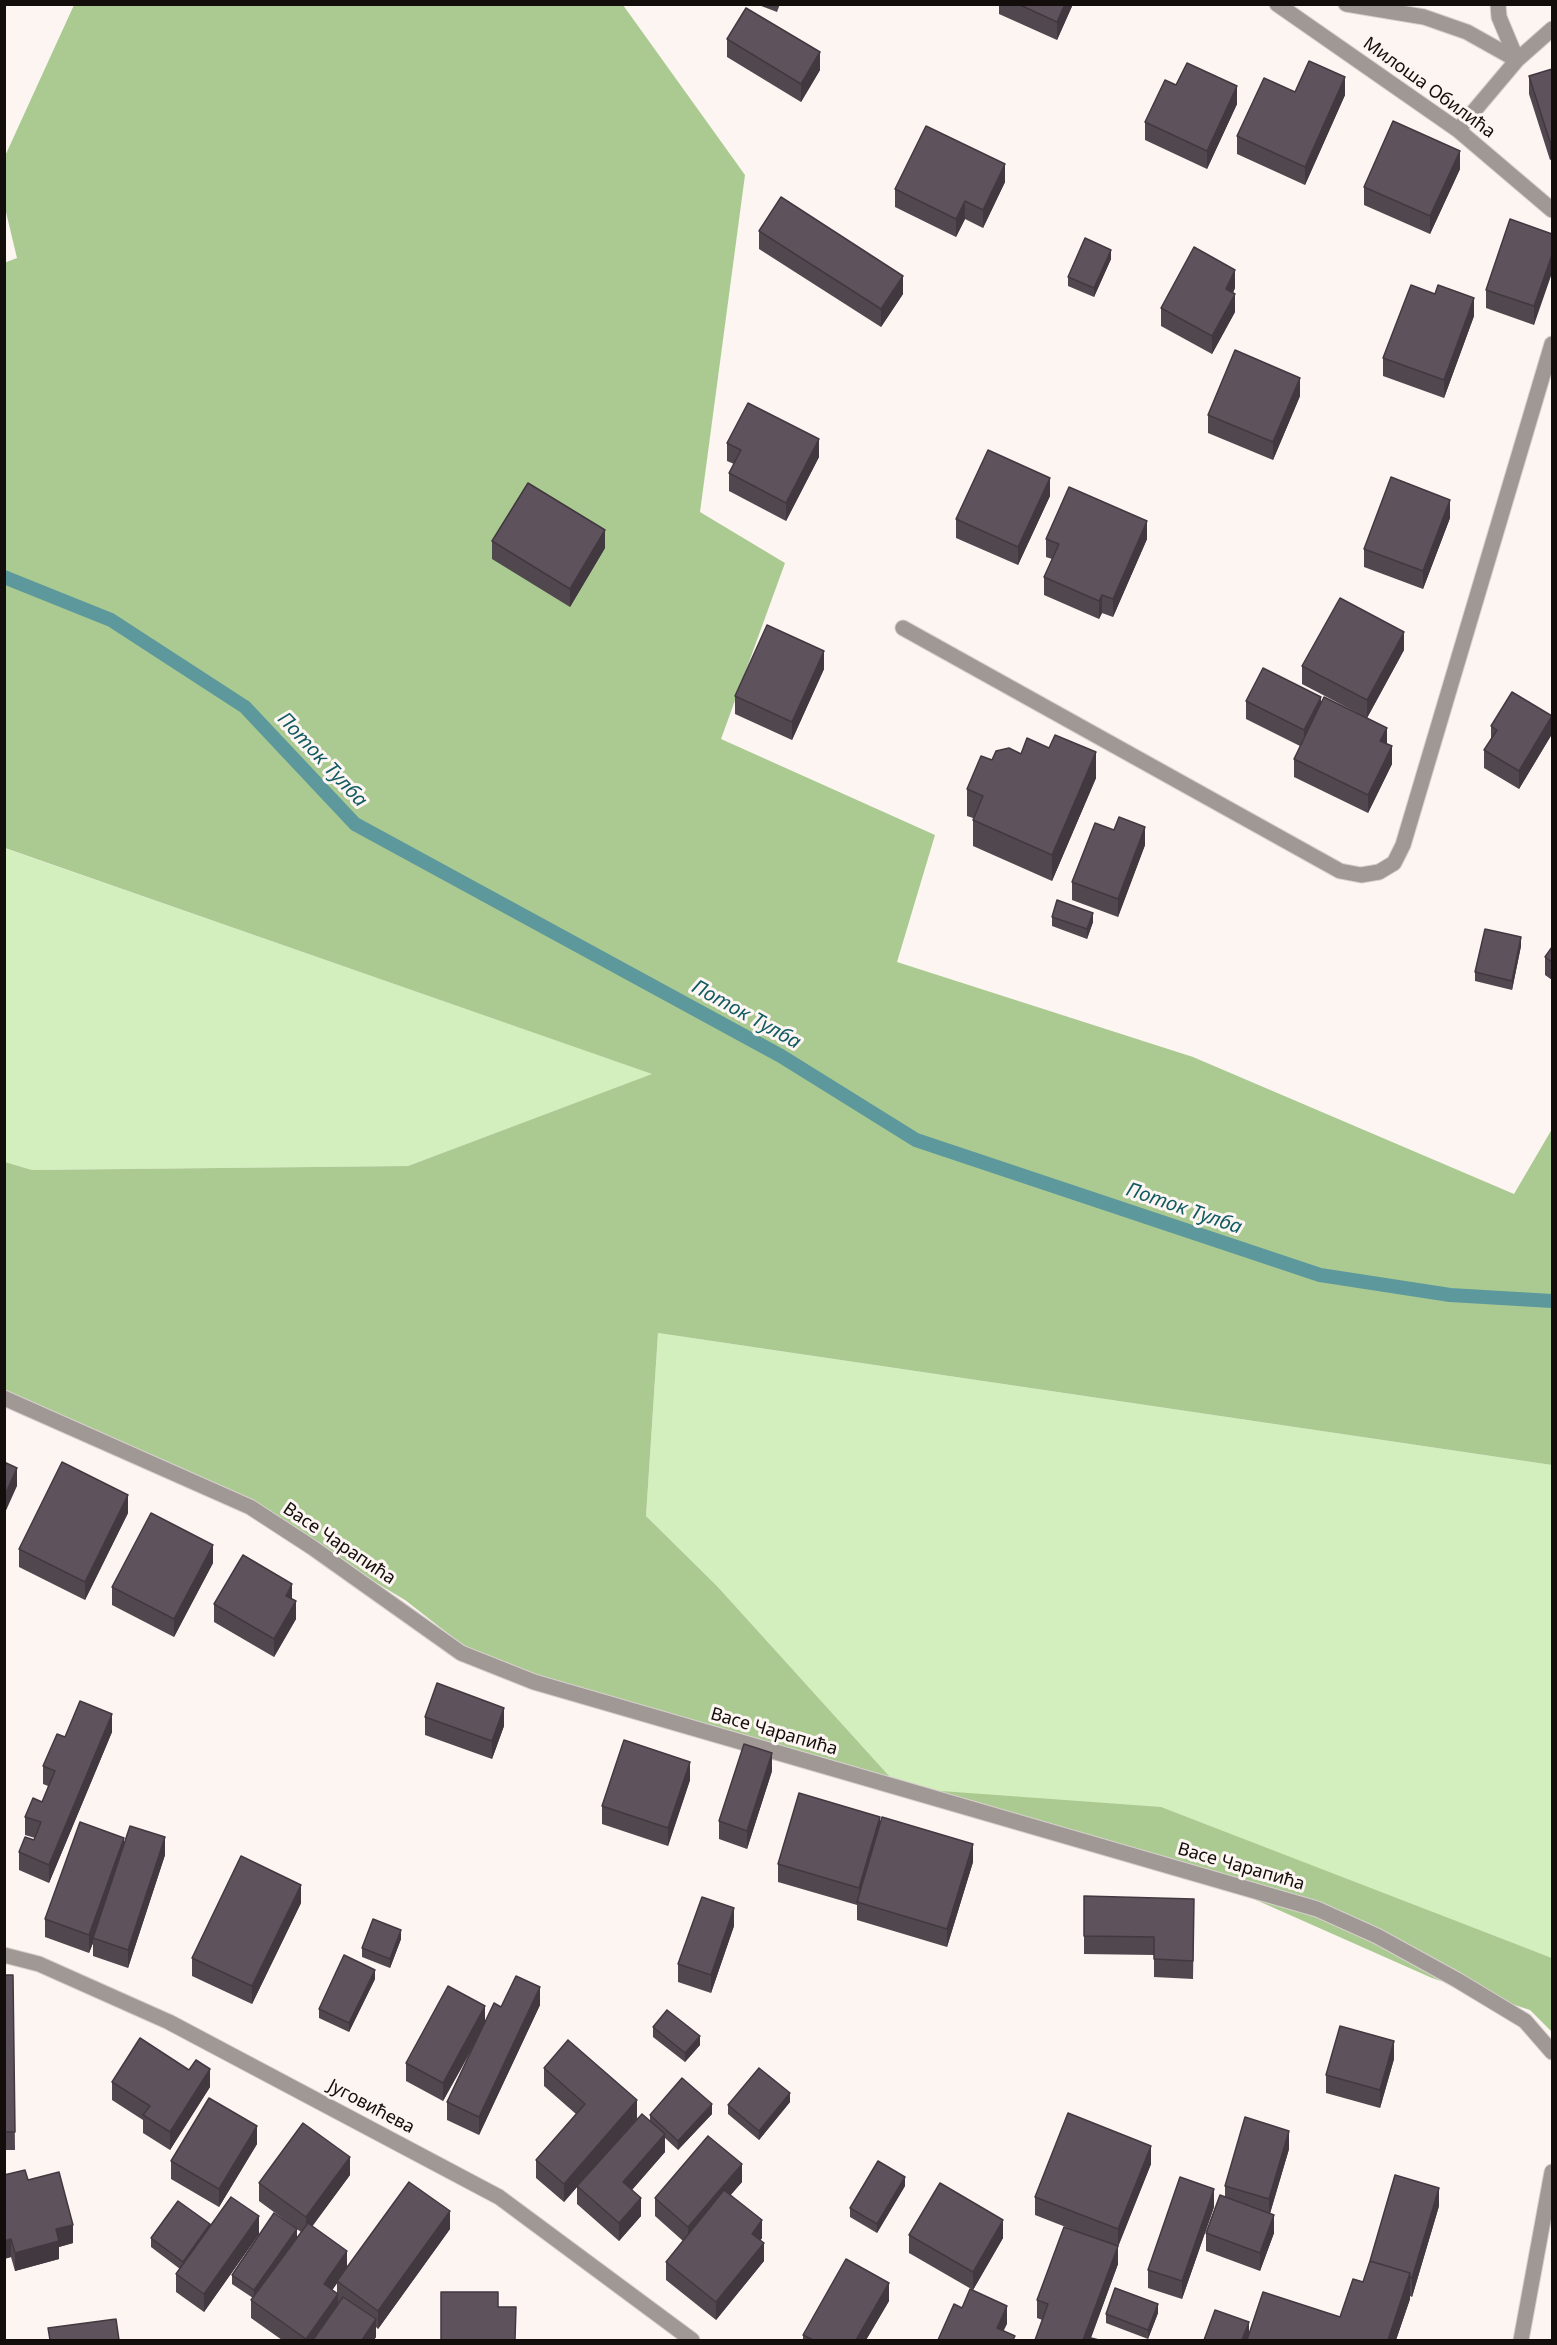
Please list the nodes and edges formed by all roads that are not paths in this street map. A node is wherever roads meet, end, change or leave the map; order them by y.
1 (1277, 4) edge
2 (1346, 4) edge
3 (1498, 4) edge
4 (1552, 29) edge
5 (1517, 60) junction
6 (1458, 130) junction
7 (1552, 210) edge
8 (1552, 344) edge
9 (903, 628) dead end
10 (4, 1398) edge
11 (4, 1955) edge
12 (1552, 2052) edge
13 (1552, 2172) edge
14 (692, 2340) edge
15 (1521, 2340) edge

1 - 6 street, Милоша Обилића
2 - 5 street
3 - 5 street
4 - 5 street
5 - 6 street
6 - 7 street, Милоша Обилића
8 - 9 street
10 - 12 street, Васе Чарапића
11 - 14 street, Југовићева
13 - 15 street

